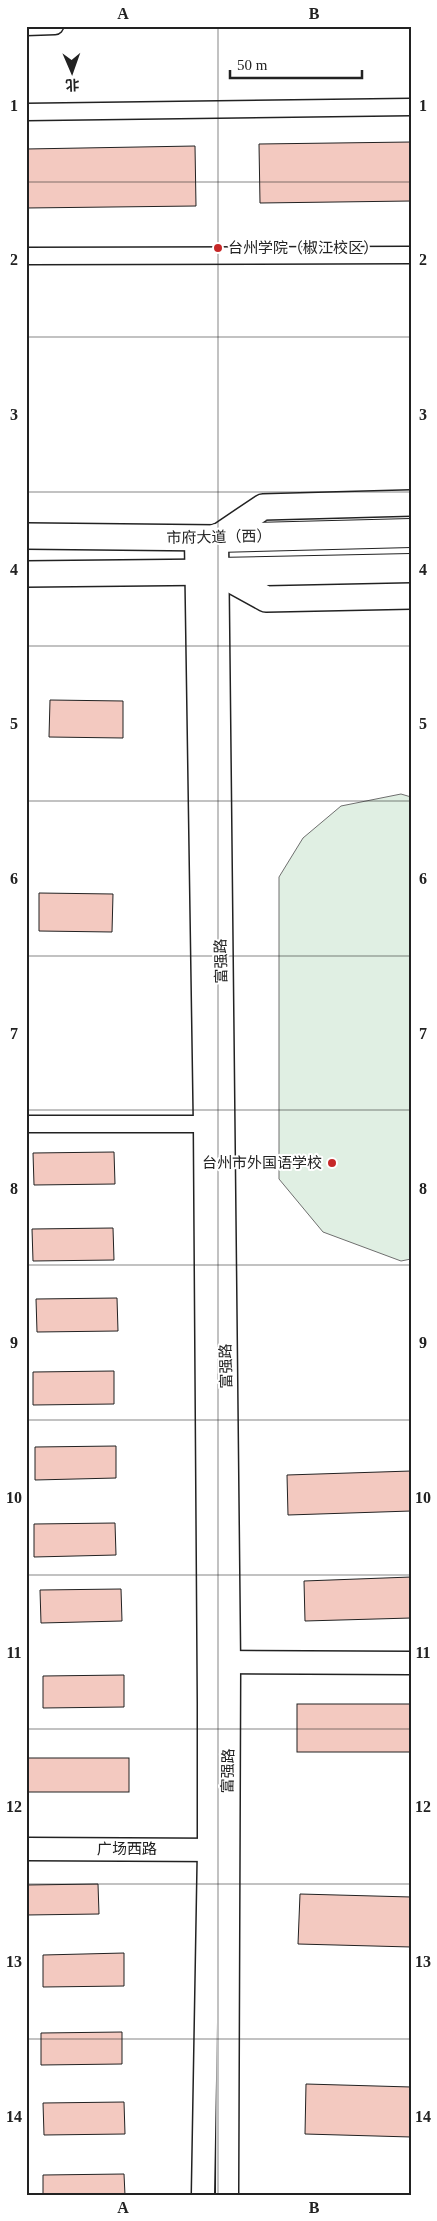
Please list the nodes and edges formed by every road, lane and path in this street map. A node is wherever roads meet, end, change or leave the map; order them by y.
1 (55, 26) edge
2 (26, 27) edge
3 (411, 108) edge
4 (26, 112) edge
5 (411, 255) edge
6 (26, 256) edge
7 (411, 503) edge
8 (411, 533) edge
9 (26, 536) edge
10 (207, 538) junction
11 (411, 568) edge
12 (207, 572) junction
13 (26, 574) edge
14 (411, 596) edge
15 (26, 1124) edge
16 (205, 1124) junction
17 (219, 1662) junction
18 (411, 1663) edge
19 (26, 1849) edge
20 (218, 1850) junction
21 (202, 2195) edge
22 (227, 2195) edge

1 - 2 street
3 - 4 street
5 - 6 street
7 - 10 main road
8 - 10 highway, 市府大道（西）
9 - 10 main road, 市府大道（西）
10 - 12 main road, 富强路
11 - 12 highway
12 - 13 main road
12 - 14 main road
12 - 16 main road, 富强路
12 - 17 main road, 富强路
15 - 16 street
16 - 17 main road, 富强路
17 - 18 main road
17 - 20 main road, 富强路
19 - 20 main road, 广场西路
20 - 21 main road, 富强路
20 - 22 main road, 富强路

